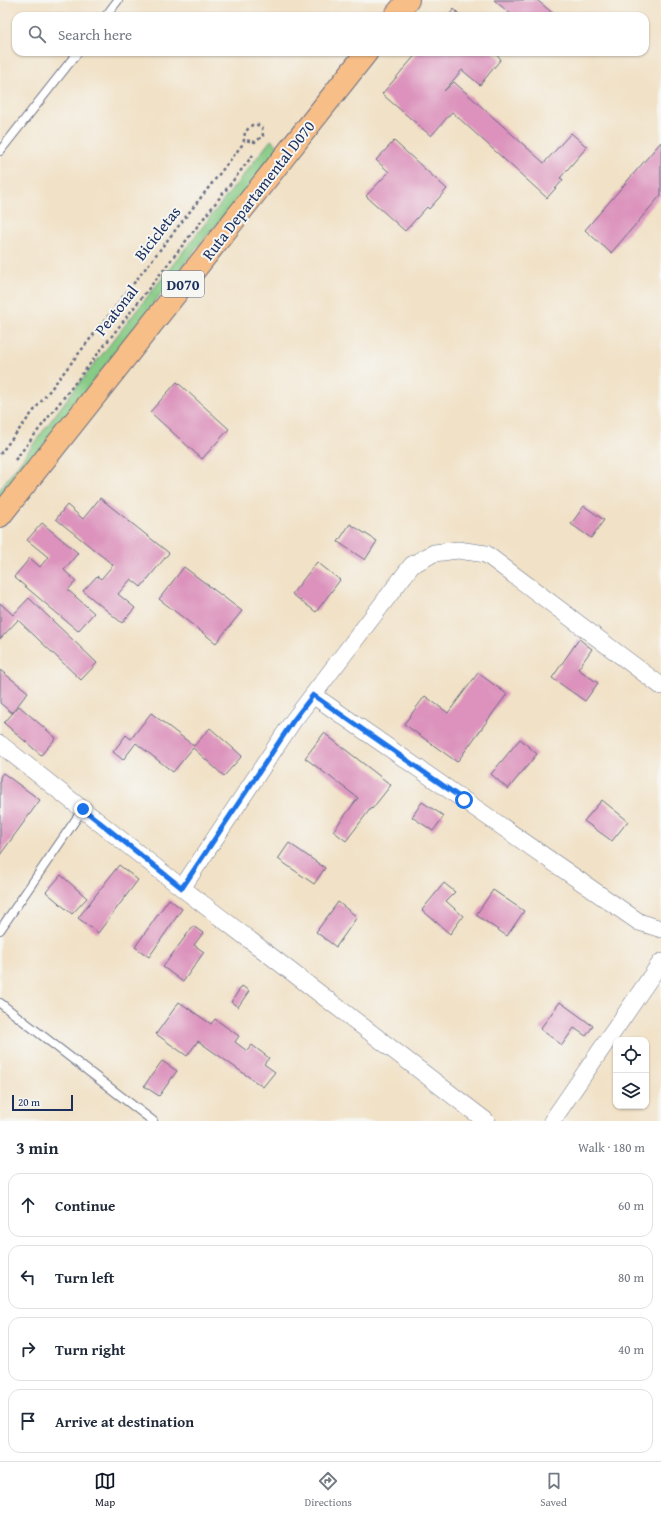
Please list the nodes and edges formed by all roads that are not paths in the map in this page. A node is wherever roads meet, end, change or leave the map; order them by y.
1 (118, 0) edge
2 (408, 0) edge
3 (109, 12) edge
4 (398, 12) edge
5 (75, 56) edge
6 (364, 56) edge
7 (0, 151) edge
8 (0, 516) edge
9 (661, 686) edge
10 (313, 695) junction
11 (0, 744) edge
12 (83, 809) junction
13 (182, 888) junction
14 (661, 929) edge
15 (0, 930) edge
16 (661, 962) edge
17 (0, 1003) edge
18 (154, 1121) edge
19 (486, 1121) edge
20 (552, 1121) edge

1 - 3 lane
2 - 4 main road
5 - 7 lane
6 - 8 main road, Ruta Departamental D070 / D070
9 - 10 street
10 - 13 street
10 - 14 street
11 - 12 street
12 - 13 street
12 - 15 lane
13 - 19 street
16 - 20 street
17 - 18 lane

